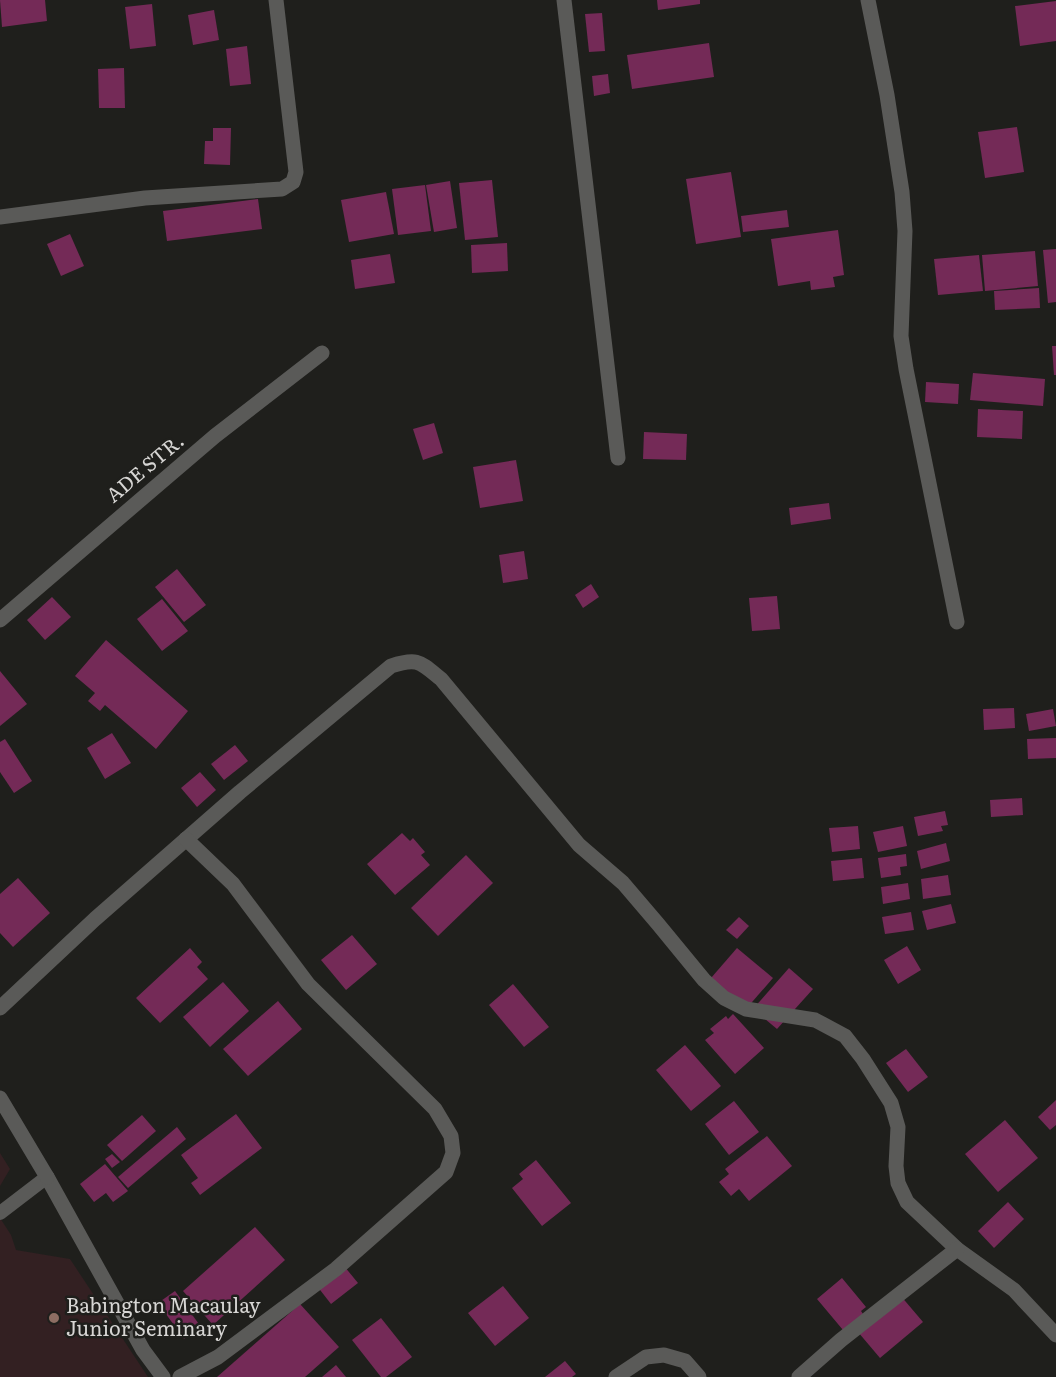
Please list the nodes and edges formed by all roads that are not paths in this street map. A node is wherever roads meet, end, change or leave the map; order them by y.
1 (276, 0) edge
2 (564, 0) edge
3 (868, 0) edge
4 (0, 217) edge
5 (321, 353) dead end
6 (618, 458) dead end
7 (0, 620) edge
8 (957, 622) dead end
9 (186, 839) junction
10 (0, 1008) edge
11 (0, 1098) edge
12 (47, 1177) junction
13 (0, 1213) edge
14 (957, 1249) junction
15 (1056, 1335) edge
16 (163, 1377) edge
17 (180, 1377) edge
18 (616, 1377) edge
19 (699, 1377) edge
20 (799, 1377) edge

1 - 4 street
2 - 6 street
3 - 8 street
5 - 7 street, ADE STR.
9 - 10 street
9 - 14 street
9 - 17 street
11 - 12 street
12 - 13 lane
12 - 16 street
14 - 15 street
14 - 20 street
18 - 19 street

